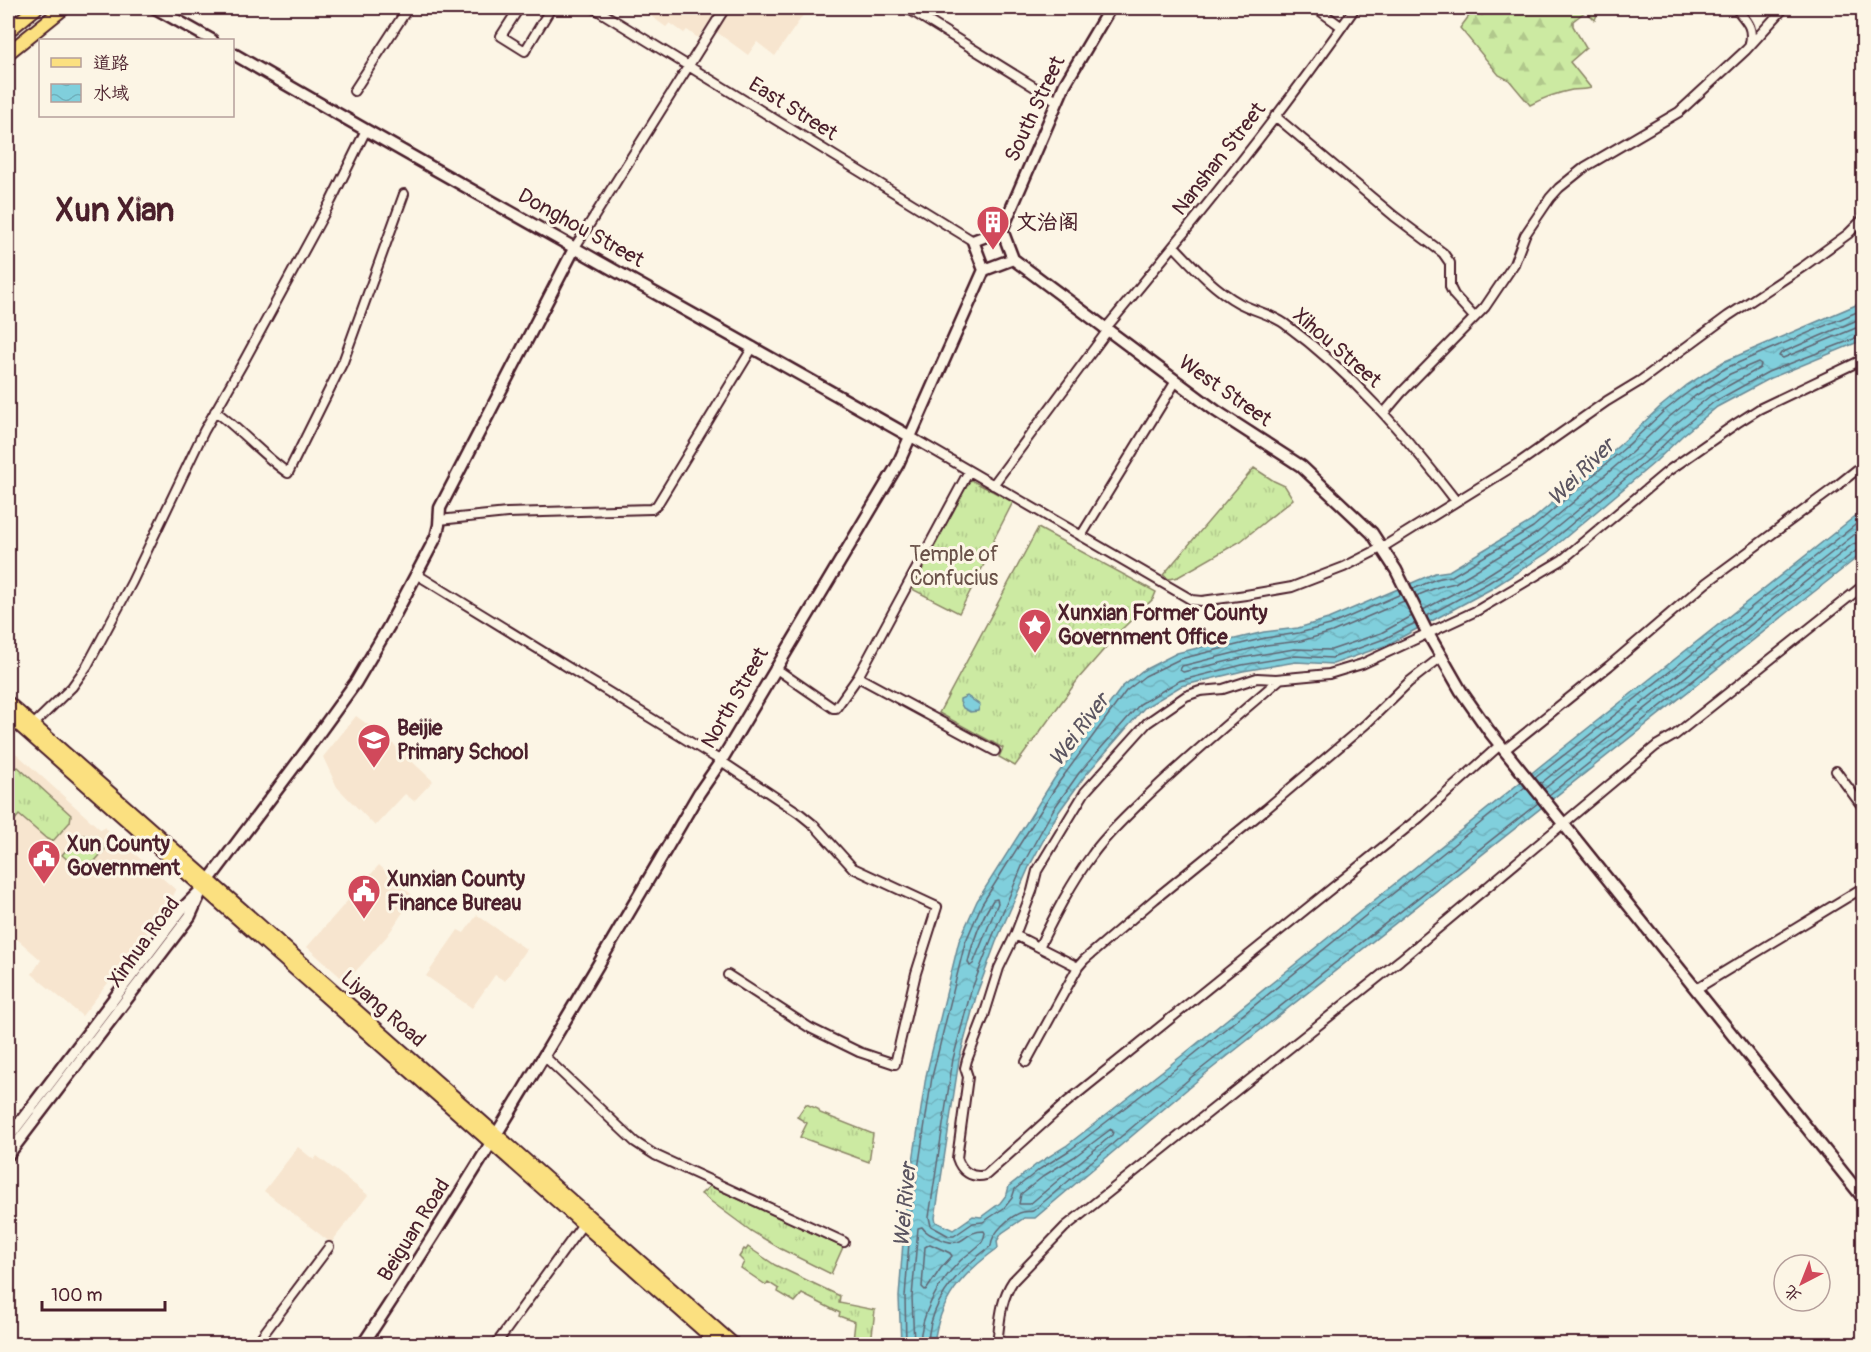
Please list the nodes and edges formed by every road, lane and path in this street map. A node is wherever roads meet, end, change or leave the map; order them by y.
1 (36, 8) edge
2 (64, 8) edge
3 (155, 8) edge
4 (408, 8) edge
5 (519, 8) edge
6 (551, 8) edge
7 (594, 8) edge
8 (725, 8) edge
9 (910, 8) edge
10 (1110, 8) edge
11 (1316, 8) edge
12 (1355, 8) edge
13 (1736, 8) edge
14 (1784, 8) edge
15 (1342, 27) junction
16 (8, 31) edge
17 (210, 39) edge
18 (1750, 45) junction
19 (8, 53) edge
20 (234, 54) edge
21 (688, 66) junction
22 (354, 91) dead end
23 (1057, 101) junction
24 (1275, 116) junction
25 (366, 130) junction
26 (404, 194) dead end
27 (1863, 218) edge
28 (1002, 230) junction
29 (973, 241) junction
30 (1174, 246) junction
31 (575, 247) junction
32 (1013, 259) junction
33 (984, 270) junction
34 (1474, 317) junction
35 (1107, 329) junction
36 (753, 347) junction
37 (1863, 359) edge
38 (1176, 381) junction
39 (215, 411) junction
40 (1384, 413) junction
41 (911, 437) junction
42 (1863, 464) edge
43 (969, 471) junction
44 (993, 485) junction
45 (1456, 501) junction
46 (439, 519) junction
47 (1081, 536) junction
48 (1383, 547) junction
49 (416, 574) junction
50 (1863, 585) edge
51 (1427, 632) junction
52 (1442, 657) junction
53 (775, 668) junction
54 (858, 677) junction
55 (1280, 679) junction
56 (8, 703) edge
57 (8, 715) edge
58 (33, 725) junction
59 (1504, 747) junction
60 (995, 751) dead end
61 (721, 761) junction
62 (1836, 771) dead end
63 (1863, 808) edge
64 (1560, 819) junction
65 (205, 884) junction
66 (1863, 888) edge
67 (1015, 935) junction
68 (1039, 947) junction
69 (1078, 967) junction
70 (728, 975) dead end
71 (1696, 989) junction
72 (544, 1056) junction
73 (1026, 1062) dead end
74 (8, 1135) edge
75 (493, 1139) junction
76 (8, 1155) edge
77 (1863, 1199) edge
78 (583, 1224) junction
79 (844, 1242) dead end
80 (329, 1247) dead end
81 (256, 1344) edge
82 (363, 1344) edge
83 (496, 1344) edge
84 (719, 1344) edge
85 (733, 1344) edge
86 (997, 1344) edge

1 - 16 main road
2 - 19 main road
3 - 17 street
4 - 22 street
5 - 6 street
7 - 21 street, East Street
8 - 21 street
9 - 23 street
10 - 23 street, South Street
11 - 15 street
12 - 15 street, Nanshan Street
13 - 18 street
14 - 18 street
15 - 24 street, Nanshan Street
18 - 34 street
20 - 25 street, Donghou Street
21 - 29 street, East Street
21 - 31 street
23 - 28 street, South Street
24 - 30 street, Nanshan Street
24 - 34 street
25 - 31 street, Donghou Street
25 - 39 street
26 - 39 street
27 - 45 street
28 - 29 street
28 - 32 street
29 - 33 street
30 - 35 street, Nanshan Street
30 - 40 street, Xihou Street
31 - 36 street, Donghou Street
31 - 46 street
32 - 33 street
32 - 35 street, West Street
33 - 41 street, North Street
34 - 40 street
35 - 38 street, West Street
35 - 44 street, Nanshan Street
36 - 41 street, Donghou Street
36 - 46 street
37 - 51 street
38 - 47 street
38 - 48 street, West Street
39 - 58 street
40 - 45 street, Xihou Street
41 - 43 street
41 - 53 street, North Street
42 - 59 street
43 - 44 street
43 - 54 street
44 - 47 street
45 - 48 street
46 - 49 street
47 - 48 street
48 - 51 street, West Street
49 - 61 street
49 - 65 street
50 - 64 street
51 - 52 street, West Street
51 - 55 street
52 - 59 street, West Street
52 - 69 street
53 - 54 street
53 - 61 street, North Street
54 - 60 street
55 - 67 street
55 - 68 street
56 - 58 main road, Liyang Road
57 - 65 main road, Liyang Road
58 - 65 main road, Liyang Road
59 - 64 street, West Street
59 - 67 street
61 - 70 street
61 - 72 street, North Street
62 - 63 street
64 - 71 street, West Street
64 - 86 street
65 - 74 street, Xinhua Road
65 - 75 main road, Liyang Road
65 - 76 street, Xinhua Road
66 - 71 street
67 - 68 street
68 - 69 street
69 - 73 street
71 - 77 street, West Street
72 - 75 street, North Street
72 - 79 street
75 - 78 main road, Liyang Road
75 - 82 street, Beiguan Road
75 - 85 main road, Liyang Road
78 - 83 street
78 - 84 main road, Liyang Road
80 - 81 street

